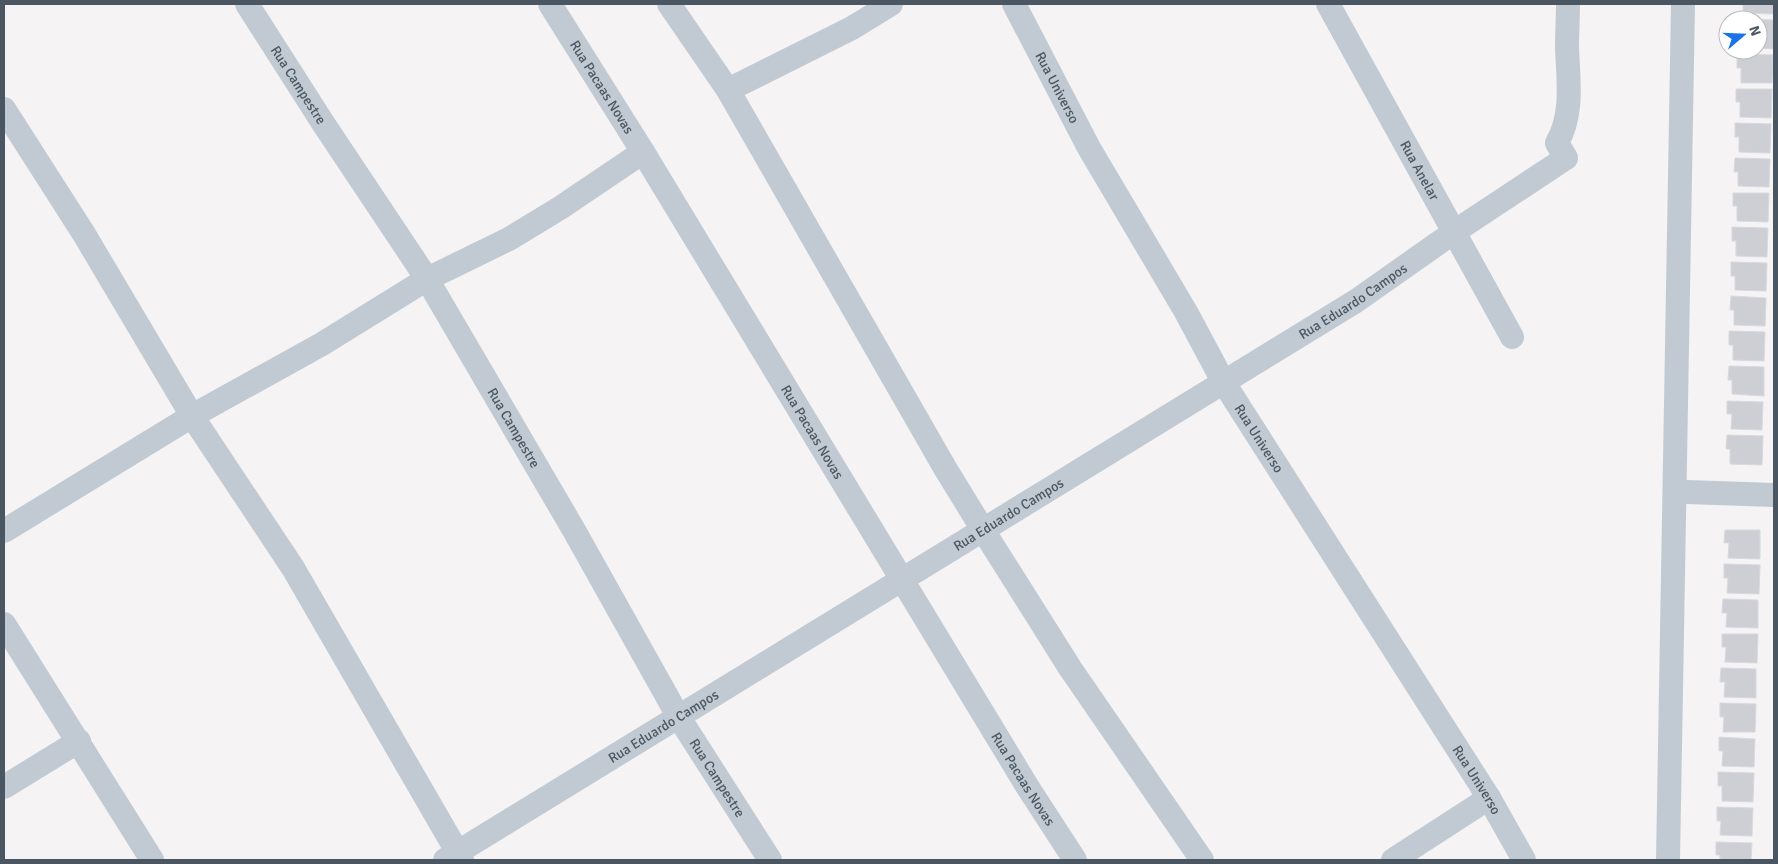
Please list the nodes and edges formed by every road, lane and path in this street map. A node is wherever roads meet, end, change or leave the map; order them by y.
1 (247, 4) edge
2 (550, 4) edge
3 (669, 4) edge
4 (891, 4) edge
5 (1014, 4) edge
6 (1328, 4) edge
7 (1568, 4) edge
8 (1683, 4) edge
9 (728, 90) junction
10 (4, 109) edge
11 (642, 152) junction
12 (1454, 232) junction
13 (427, 279) junction
14 (1512, 337) dead end
15 (1224, 383) junction
16 (192, 416) junction
17 (1687, 492) dead end
18 (1774, 494) edge
19 (983, 530) junction
20 (4, 531) edge
21 (902, 580) junction
22 (4, 624) edge
23 (678, 716) junction
24 (79, 741) junction
25 (4, 787) edge
26 (1489, 798) junction
27 (455, 858) edge
28 (152, 860) edge
29 (770, 860) edge
30 (1075, 860) edge
31 (1202, 860) edge
32 (1393, 860) edge
33 (1524, 860) edge
34 (1668, 860) edge

1 - 13 street, Rua Campestre
2 - 11 street, Rua Pacaas Novas
3 - 9 street
4 - 9 street
5 - 15 street, Rua Universo
6 - 12 street, Rua Anelar
7 - 12 street, Rua Eduardo Campos
8 - 34 street
9 - 19 street
10 - 16 street
11 - 13 street
11 - 21 street, Rua Pacaas Novas
12 - 14 street, Rua Anelar
12 - 15 street, Rua Eduardo Campos
13 - 16 street
13 - 23 street, Rua Campestre
15 - 19 street, Rua Eduardo Campos
15 - 26 street, Rua Universo
16 - 20 street
16 - 27 street
17 - 18 street
19 - 21 street, Rua Eduardo Campos
19 - 31 street
21 - 23 street, Rua Eduardo Campos
21 - 30 street, Rua Pacaas Novas
22 - 24 street
23 - 27 street, Rua Eduardo Campos
23 - 29 street, Rua Campestre
24 - 25 street
24 - 28 street
26 - 32 street
26 - 33 street, Rua Universo

